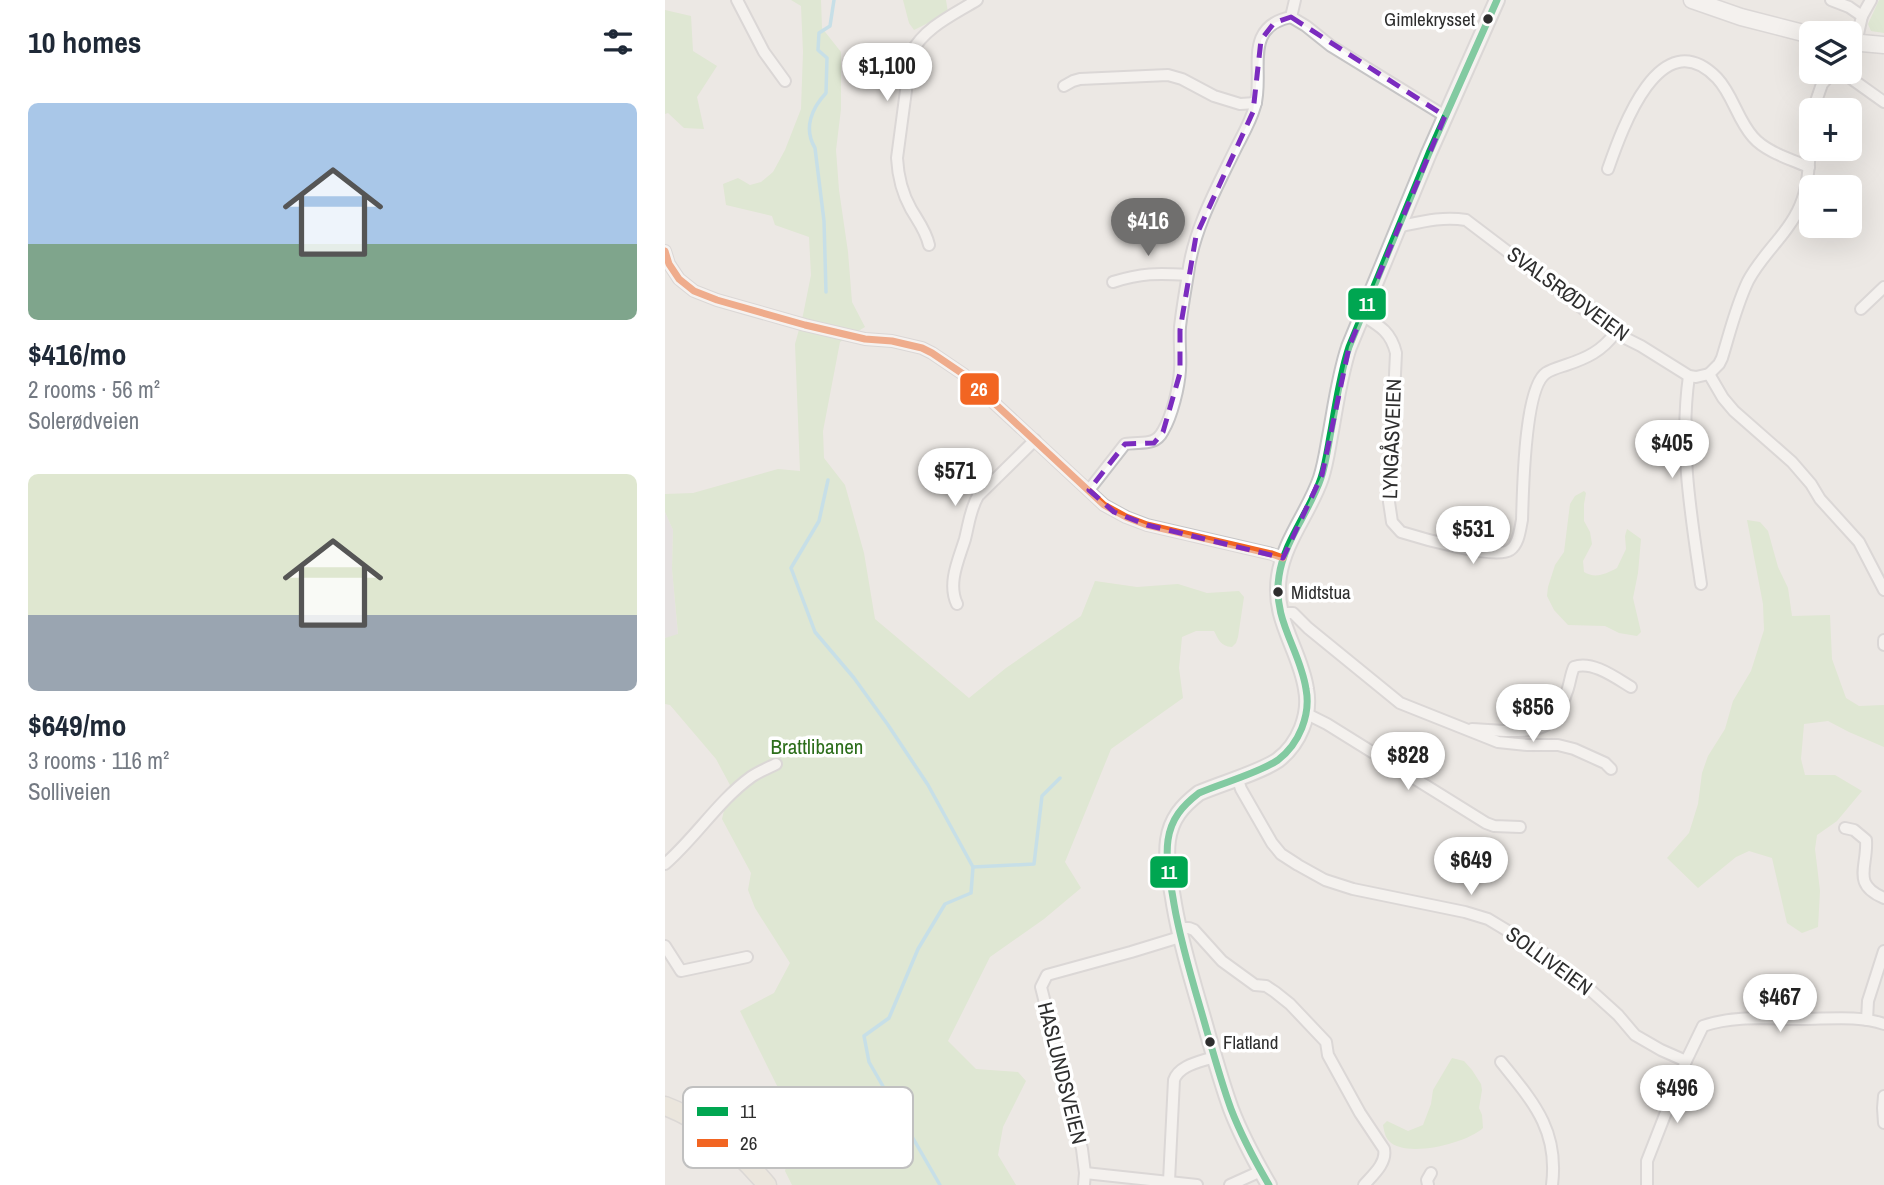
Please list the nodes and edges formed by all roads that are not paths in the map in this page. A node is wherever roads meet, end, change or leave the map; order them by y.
1 (737, 0) edge
2 (977, 0) edge
3 (1295, 0) edge
4 (1497, 0) edge
5 (1692, 0) edge
6 (1831, 0) edge
7 (1871, 0) edge
8 (1862, 16) junction
9 (1291, 17) junction
10 (1860, 21) edge
11 (1799, 32) edge
12 (1862, 44) edge
13 (1884, 45) edge
14 (785, 80) dead end
15 (1859, 84) edge
16 (1064, 86) dead end
17 (1884, 102) edge
18 (1256, 103) junction
19 (1445, 116) junction
20 (1809, 161) edge
21 (1809, 167) junction
22 (1608, 169) dead end
23 (1398, 227) junction
24 (929, 245) dead end
25 (665, 251) edge
26 (1187, 275) junction
27 (1113, 282) dead end
28 (1884, 287) edge
29 (1861, 309) dead end
30 (1362, 315) junction
31 (1615, 333) junction
32 (1709, 374) junction
33 (1689, 376) junction
34 (1035, 440) junction
35 (1089, 490) junction
36 (1283, 558) junction
37 (1701, 584) dead end
38 (1884, 590) edge
39 (957, 604) dead end
40 (1280, 613) junction
41 (1884, 640) edge
42 (1884, 645) edge
43 (1631, 687) dead end
44 (1307, 714) junction
45 (1466, 730) junction
46 (776, 764) dead end
47 (1611, 769) dead end
48 (1237, 777) junction
49 (1520, 827) dead end
50 (1845, 828) dead end
51 (665, 863) edge
52 (1884, 898) edge
53 (1179, 932) junction
54 (665, 946) edge
55 (1884, 951) edge
56 (747, 957) dead end
57 (1867, 1020) junction
58 (1884, 1024) edge
59 (1214, 1057) junction
60 (1686, 1061) junction
61 (1501, 1062) dead end
62 (1884, 1096) edge
63 (665, 1107) edge
64 (683, 1116) edge
65 (1884, 1123) edge
66 (752, 1168) edge
67 (1261, 1171) junction
68 (1431, 1173) dead end
69 (1085, 1179) edge
70 (1169, 1181) junction
71 (767, 1185) edge
72 (1197, 1185) edge
73 (1230, 1185) edge
74 (1269, 1185) edge
75 (1364, 1185) edge
76 (1428, 1185) edge
77 (1552, 1185) edge
78 (1647, 1185) edge

1 - 14 street
2 - 24 street
3 - 9 street
4 - 19 street
5 - 11 main road
6 - 8 street
7 - 8 street
8 - 10 street
9 - 18 street
9 - 19 street
12 - 13 main road
15 - 17 street
16 - 18 street
18 - 26 street
19 - 23 street
20 - 21 street
21 - 22 street
21 - 32 street
23 - 30 street
23 - 31 street, SVALSRØDVEIEN
25 - 34 street
26 - 27 street
26 - 35 street
28 - 29 street
30 - 31 street, LYNGÅSVEIEN
30 - 36 street
31 - 33 street, SVALSRØDVEIEN
32 - 33 street
32 - 38 street
33 - 37 street
34 - 35 street
34 - 39 street
35 - 36 street
36 - 40 street
40 - 44 street
40 - 45 street
41 - 42 street
43 - 45 street
44 - 48 street
44 - 49 street
45 - 47 street
46 - 51 street
48 - 53 street
48 - 60 street, SOLLIVEIEN
50 - 52 street
53 - 59 street
53 - 69 street, HASLUNDSVEIEN
53 - 75 street
54 - 56 street
55 - 57 street
57 - 58 street
57 - 60 street
59 - 67 street
59 - 70 street
60 - 78 street
61 - 77 street
62 - 65 street
63 - 64 main road
66 - 71 main road
67 - 73 street
67 - 74 street
68 - 76 street
69 - 70 street
70 - 72 street

